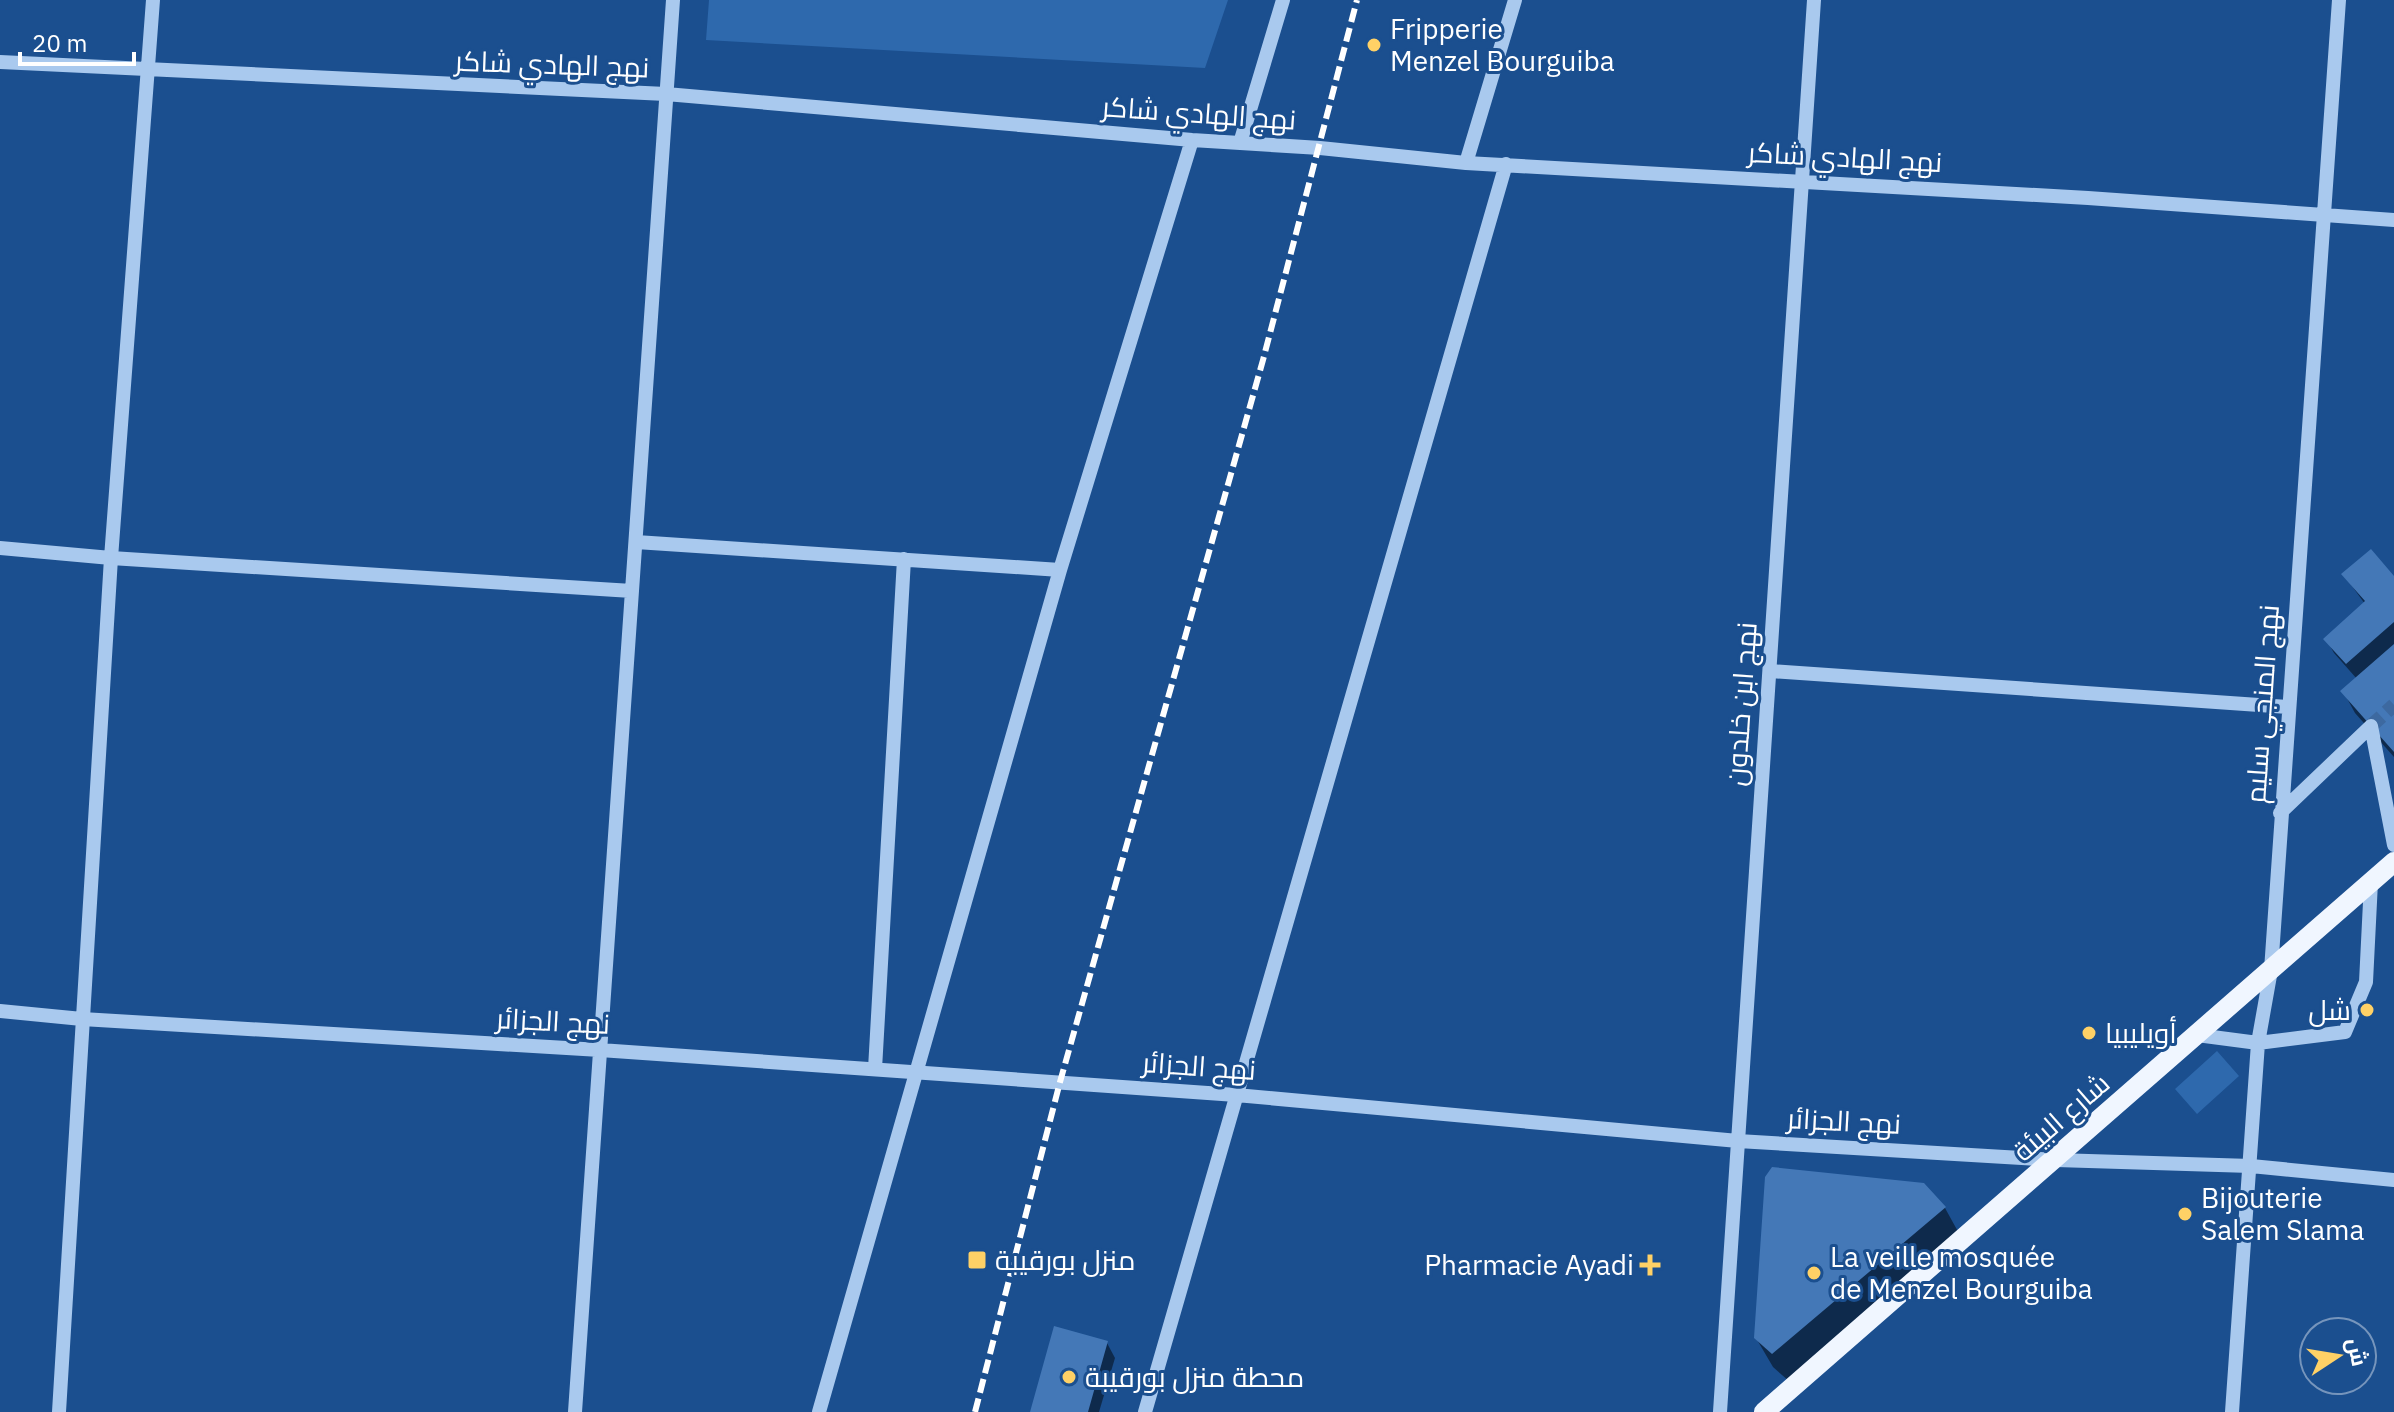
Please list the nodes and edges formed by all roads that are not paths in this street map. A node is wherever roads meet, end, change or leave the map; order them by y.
1 (153, 0) edge
2 (673, 0) edge
3 (1283, 0) edge
4 (1515, 0) edge
5 (1814, 0) edge
6 (2339, 0) edge
7 (0, 62) edge
8 (146, 70) junction
9 (666, 94) junction
10 (1192, 140) junction
11 (1240, 143) junction
12 (1466, 163) junction
13 (1506, 164) junction
14 (1803, 180) junction
15 (2324, 216) junction
16 (2394, 220) edge
17 (636, 542) junction
18 (0, 548) edge
19 (111, 558) junction
20 (904, 559) junction
21 (1060, 570) junction
22 (632, 591) junction
23 (1770, 671) junction
24 (2288, 707) junction
25 (2280, 813) junction
26 (2394, 845) edge
27 (2394, 862) edge
28 (2371, 882) junction
29 (2271, 970) junction
30 (0, 1011) edge
31 (82, 1019) junction
32 (2197, 1035) junction
33 (2258, 1043) junction
34 (600, 1050) junction
35 (875, 1069) junction
36 (918, 1073) junction
37 (1236, 1095) junction
38 (1738, 1141) junction
39 (2056, 1160) junction
40 (2251, 1166) junction
41 (2394, 1180) edge
42 (59, 1412) edge
43 (575, 1412) edge
44 (819, 1412) edge
45 (1145, 1412) edge
46 (1720, 1412) edge
47 (1764, 1412) edge
48 (2232, 1412) edge

1 - 8 street
2 - 9 street
3 - 11 street
4 - 12 street
5 - 14 street, نهج ابن خلدون
6 - 15 street, نهج المنجي سليم
7 - 8 street, نهج الهادي شاكر
8 - 9 street, نهج الهادي شاكر
8 - 19 street
9 - 10 street, نهج الهادي شاكر
9 - 17 street
10 - 11 street, نهج الهادي شاكر
10 - 21 street
11 - 12 street, نهج الهادي شاكر
12 - 13 street, نهج الهادي شاكر
13 - 14 street, نهج الهادي شاكر
13 - 37 street
14 - 15 street, نهج الهادي شاكر
14 - 23 street, نهج ابن خلدون
15 - 16 street, نهج الهادي شاكر
15 - 24 street, نهج المنجي سليم
17 - 20 street
17 - 22 street
18 - 19 street
19 - 22 street
19 - 31 street
20 - 21 street
20 - 35 street
21 - 36 street
22 - 34 street
23 - 24 street
23 - 38 street, نهج ابن خلدون
24 - 25 street, نهج المنجي سليم
25 - 26 street
25 - 29 street, نهج المنجي سليم
27 - 28 main road, شارع البيئة
28 - 29 main road, شارع البيئة
28 - 33 street
29 - 32 main road, شارع البيئة
29 - 33 street, نهج المنجي سليم
30 - 31 street, نهج الجزائر
31 - 34 street, نهج الجزائر
31 - 42 street
32 - 33 street
32 - 39 main road, شارع البيئة
33 - 40 street, نهج المنجي سليم
34 - 35 street, نهج الجزائر
34 - 43 street
35 - 36 street, نهج الجزائر
36 - 37 street, نهج الجزائر
36 - 44 street
37 - 38 street, نهج الجزائر
37 - 45 street
38 - 39 street, نهج الجزائر
38 - 46 street, نهج ابن خلدون
39 - 40 street, نهج الجزائر
39 - 47 main road, شارع البيئة
40 - 41 street, نهج الجزائر
40 - 48 street, نهج المنجي سليم

